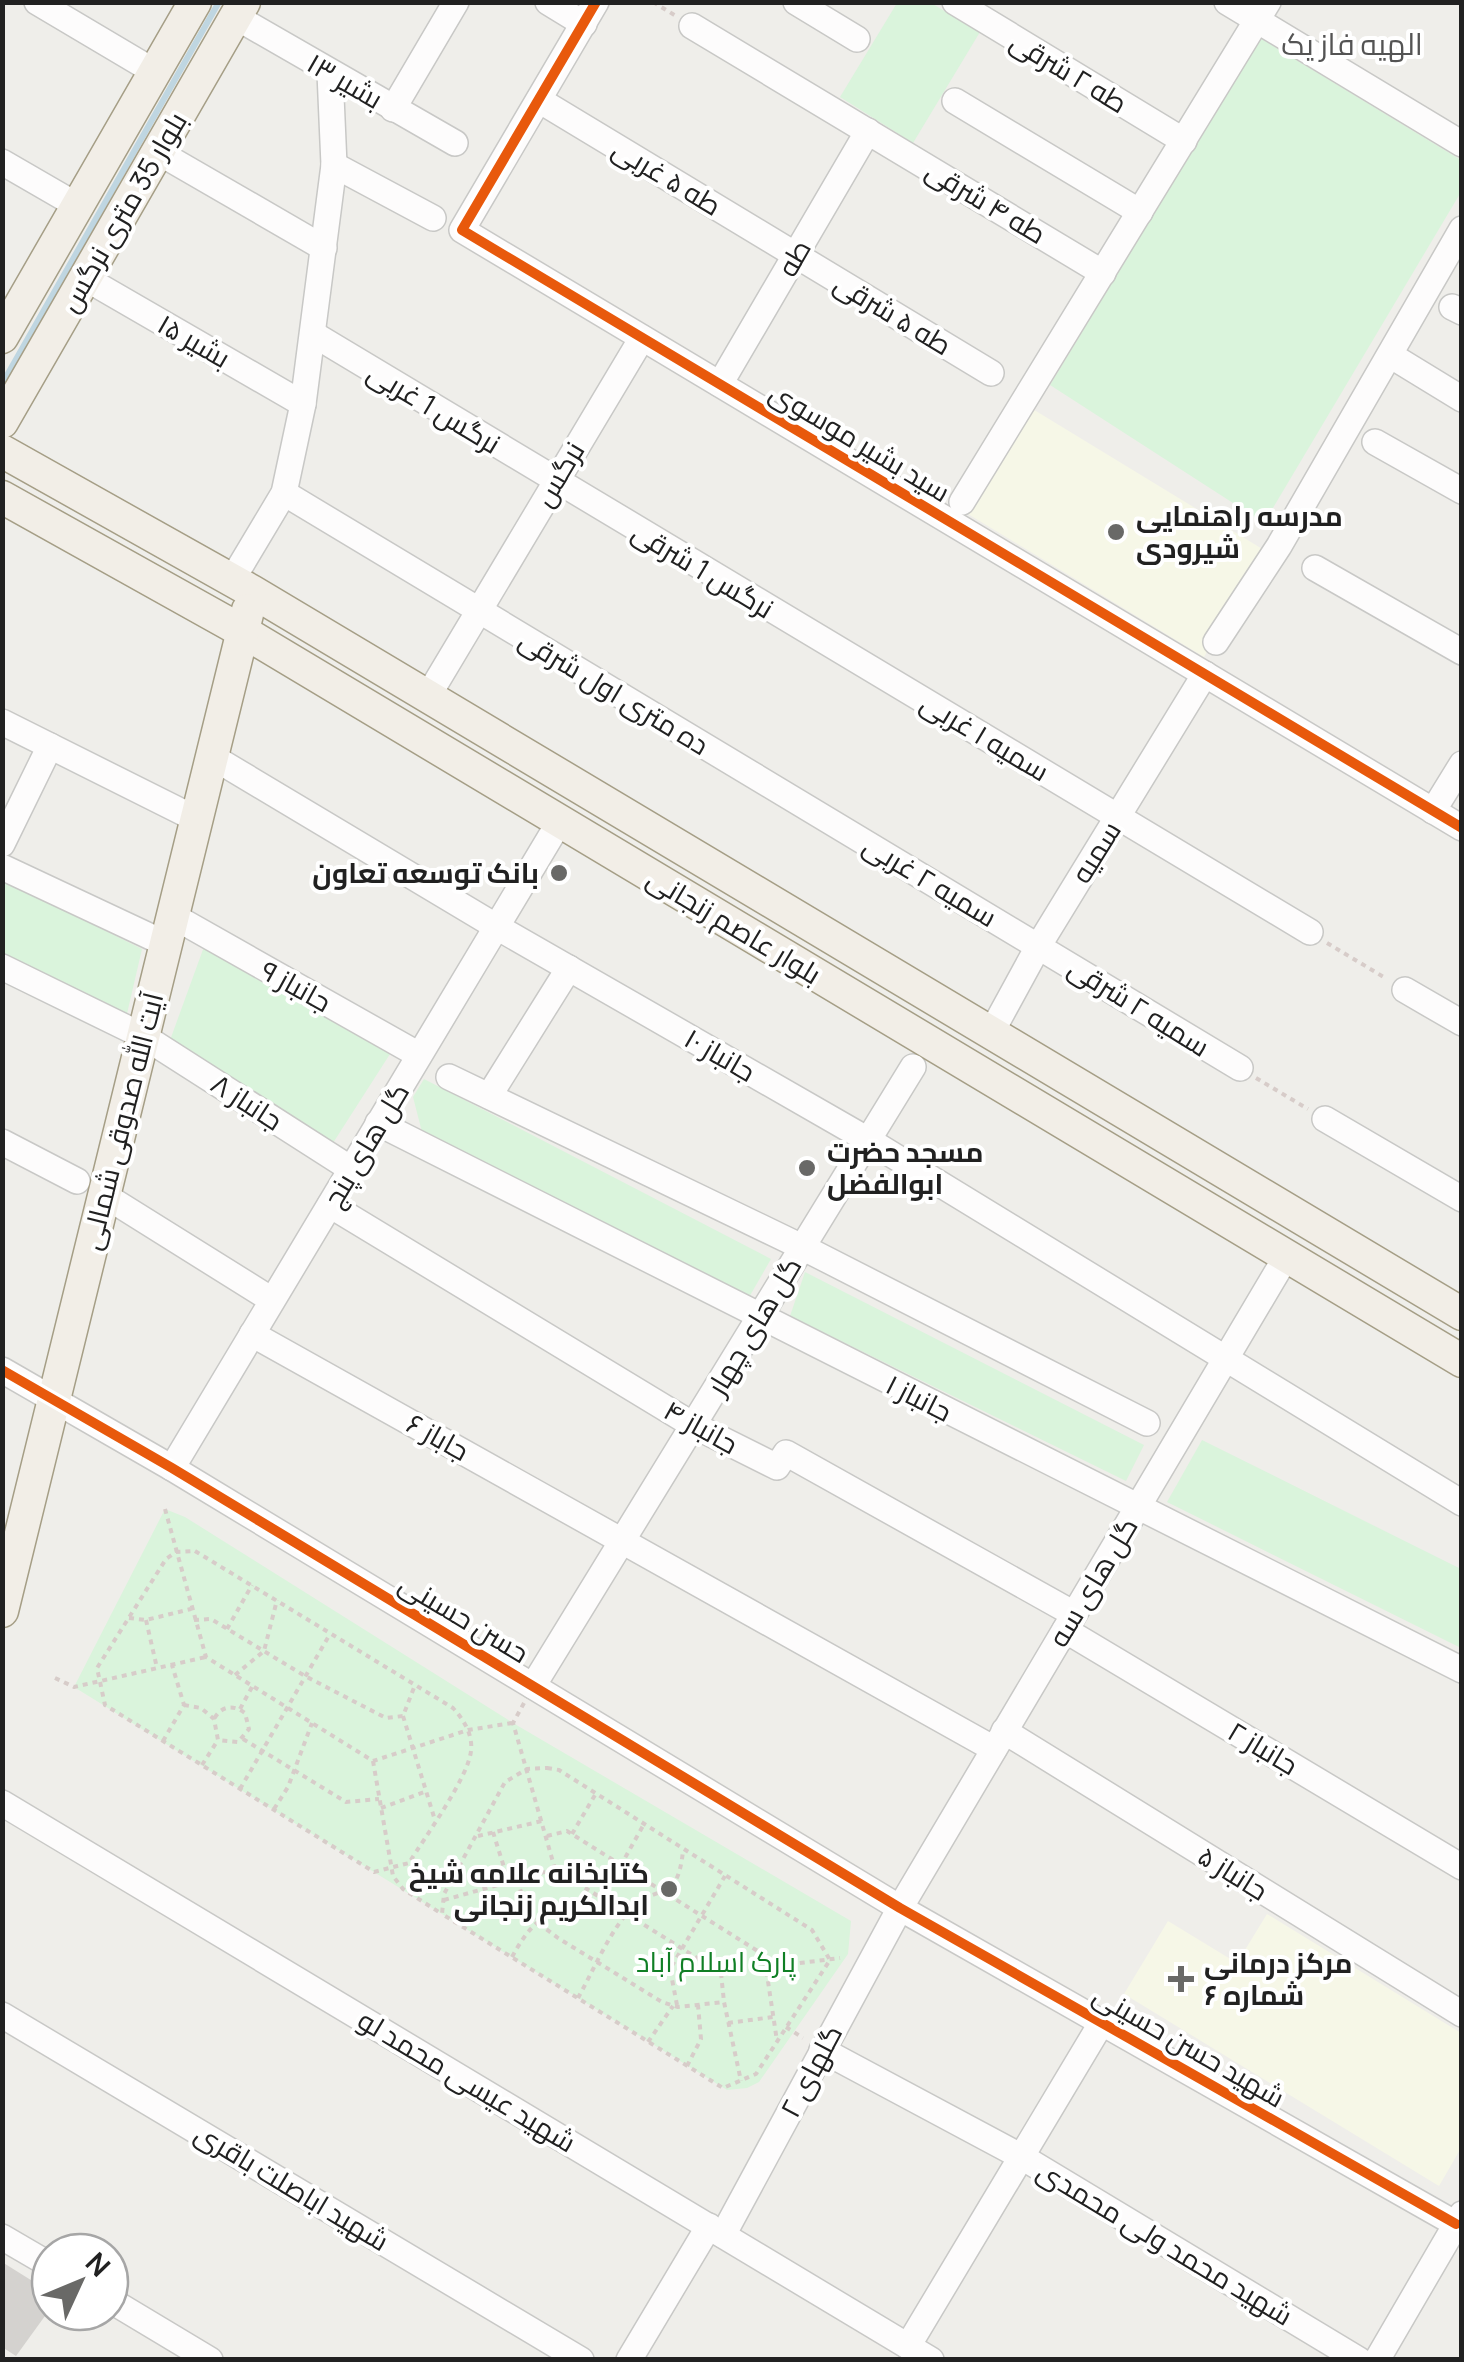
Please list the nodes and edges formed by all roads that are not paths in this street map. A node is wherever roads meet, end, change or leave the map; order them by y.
1 (36, 2) edge
2 (195, 2) edge
3 (456, 2) edge
4 (548, 2) edge
5 (796, 2) edge
6 (956, 2) edge
7 (1227, 2) edge
8 (240, 10) edge
9 (1262, 11) edge
10 (590, 13) edge
11 (692, 26) dead end
12 (857, 39) dead end
13 (155, 72) junction
14 (330, 73) junction
15 (539, 100) junction
16 (954, 101) dead end
17 (393, 108) junction
18 (868, 132) junction
19 (1184, 140) junction
20 (455, 143) dead end
21 (1462, 144) edge
22 (158, 152) junction
23 (2, 162) edge
24 (334, 165) junction
25 (78, 206) junction
26 (1140, 212) junction
27 (433, 218) dead end
28 (1462, 228) edge
29 (324, 248) junction
30 (796, 255) junction
31 (1103, 272) junction
32 (86, 278) junction
33 (313, 334) junction
34 (2, 337) edge
35 (642, 338) junction
36 (1390, 355) junction
37 (991, 373) dead end
38 (720, 384) junction
39 (1462, 400) edge
40 (304, 404) junction
41 (2, 422) edge
42 (1375, 442) dead end
43 (2, 451) edge
44 (554, 481) junction
45 (1462, 491) edge
46 (284, 493) junction
47 (2, 497) edge
48 (962, 502) dead end
49 (1315, 568) dead end
50 (243, 586) junction
51 (478, 612) junction
52 (242, 631) junction
53 (1216, 642) dead end
54 (1462, 652) edge
55 (852, 658) joint
56 (1205, 674) junction
57 (428, 696) junction
58 (2, 722) edge
59 (50, 746) junction
60 (212, 756) junction
61 (1462, 764) edge
62 (1434, 811) junction
63 (822, 816) joint
64 (1118, 816) junction
65 (196, 819) junction
66 (560, 822) junction
67 (1462, 828) edge
68 (2, 844) edge
69 (2, 867) edge
70 (496, 927) junction
71 (169, 930) junction
72 (1310, 932) road end
73 (1039, 945) junction
74 (2, 966) edge
75 (569, 968) junction
76 (1405, 990) road end
77 (1462, 1023) edge
78 (991, 1033) junction
79 (143, 1036) junction
80 (419, 1056) junction
81 (912, 1067) dead end
82 (1240, 1068) road end
83 (448, 1077) dead end
84 (489, 1096) junction
85 (1325, 1119) road end
86 (378, 1124) junction
87 (868, 1140) junction
88 (2, 1142) edge
89 (351, 1169) junction
90 (90, 1188) junction
91 (1462, 1199) edge
92 (330, 1205) junction
93 (802, 1247) junction
94 (1286, 1256) junction
95 (272, 1300) junction
96 (1462, 1314) edge
97 (760, 1317) junction
98 (252, 1334) junction
99 (1226, 1358) junction
100 (1462, 1361) edge
101 (2, 1370) edge
102 (54, 1399) junction
103 (1147, 1423) dead end
104 (693, 1425) junction
105 (172, 1468) junction
106 (1462, 1503) edge
107 (1137, 1508) junction
108 (623, 1540) junction
109 (2, 1611) edge
110 (1069, 1622) junction
111 (1462, 1670) edge
112 (533, 1686) junction
113 (999, 1740) junction
114 (2, 1803) edge
115 (1462, 1866) edge
116 (900, 1908) junction
117 (1462, 2014) edge
118 (2, 2015) edge
119 (1102, 2022) junction
120 (822, 2050) junction
121 (1022, 2157) junction
122 (1459, 2219) edge
123 (716, 2230) junction
124 (2, 2236) edge
125 (30, 2253) edge
126 (130, 2312) edge
127 (908, 2346) junction
128 (210, 2360) edge
129 (581, 2360) edge
130 (630, 2360) edge
131 (931, 2360) edge
132 (1359, 2360) edge
133 (1378, 2360) edge

1 - 13 street
2 - 13 main road, بلوار 35 متری نرگس
3 - 17 street
4 - 10 street
5 - 12 street
6 - 19 street, طه ۲ شرقی
7 - 9 street
8 - 14 street, بشیر ۱۳
8 - 22 main road, بلوار 35 متری نرگس
9 - 19 street
9 - 21 street
10 - 15 street, سید بشیر موسوی
11 - 18 street, طه ۴ شرقی
13 - 25 main road, بلوار 35 متری نرگس
14 - 17 street, بشیر ۱۳
14 - 24 street
15 - 30 street, طه ۵ غربی
15 - 35 street, سید بشیر موسوی
16 - 26 street
17 - 20 street, بشیر ۱۳
18 - 30 street, طه
18 - 31 street, طه ۴ شرقی
19 - 26 street
22 - 29 street
22 - 32 main road, بلوار 35 متری نرگس
23 - 25 street
24 - 27 street
24 - 29 street
25 - 34 main road, بلوار 35 متری نرگس
26 - 31 street
28 - 36 street
29 - 33 street
30 - 37 street, طه ۵ شرقی
30 - 38 street, طه
31 - 48 street
32 - 40 street, بشیر ۱۵
32 - 41 main road, بلوار 35 متری نرگس
33 - 40 street
33 - 44 street, نرگس 1 غربی
35 - 38 street, سید بشیر موسوی
35 - 44 street, نرگس
36 - 39 street
36 - 53 street
38 - 56 street, سید بشیر موسوی
40 - 46 street
42 - 45 street
43 - 50 main road, بلوار عاصم زنجانی
44 - 51 street, نرگس
44 - 55 street, نرگس 1 شرقی
46 - 50 street
46 - 51 street, ده متری اول شرقی
47 - 52 main road, بلوار عاصم زنجانی
49 - 54 street
50 - 52 main road, آیت الله صدوقی شمالی
50 - 57 main road, بلوار عاصم زنجانی
51 - 57 street, نرگس
51 - 63 street, ده متری اول شرقی
52 - 60 main road, آیت الله صدوقی شمالی
52 - 66 main road, بلوار عاصم زنجانی
55 - 64 street, سمیه ۱ غربی
56 - 62 street, سید بشیر موسوی
56 - 64 street, سمیه
57 - 78 main road, بلوار عاصم زنجانی
58 - 59 street
59 - 65 street
59 - 68 street
60 - 65 main road, آیت الله صدوقی شمالی
60 - 70 street, جانباز ۱۰
61 - 62 street
62 - 67 street, سید بشیر موسوی
63 - 73 street, سمیه ۲ غربی
64 - 72 street, سمیه ۱ غربی
64 - 73 street, سمیه
65 - 71 main road, آیت الله صدوقی شمالی
66 - 70 street, گل های پنج
66 - 94 main road, بلوار عاصم زنجانی
69 - 71 street, جانباز ۹
70 - 75 street, جانباز ۱۰
70 - 80 street, گل های پنج
71 - 79 main road, آیت الله صدوقی شمالی
71 - 80 street, جانباز ۹
73 - 78 street, سمیه
73 - 82 street, سمیه ۲ شرقی
74 - 79 street, جانباز ۸
75 - 84 street
75 - 87 street, جانباز ۱۰
76 - 77 street
78 - 96 main road, بلوار عاصم زنجانی
79 - 89 street, جانباز ۸
79 - 90 main road, آیت الله صدوقی شمالی
80 - 86 street, گل های پنج
81 - 87 street, گل های چهار
83 - 84 street
84 - 93 street
85 - 91 street
86 - 89 street, گل های پنج
86 - 97 street, جانباز ۱
87 - 93 street, گل های چهار
87 - 99 street, جانباز ۱۰
88 - 90 street
89 - 92 street, گل های پنج
90 - 95 street
90 - 102 main road, آیت الله صدوقی شمالی
92 - 95 street, گل های پنج
92 - 104 street, جانباز ۴
93 - 97 street, گل های چهار
93 - 103 street
94 - 99 street, گل های سه
94 - 100 main road, بلوار عاصم زنجانی
95 - 98 street, گل های پنج
97 - 104 street, گل های چهار
97 - 107 street, جانباز ۱
98 - 105 street, گل های پنج
98 - 108 street, جاباز ۶
99 - 106 street, جانباز ۱۰
99 - 107 street, گل های سه
101 - 102 street, حسن حسینی
102 - 105 street, حسن حسینی
102 - 109 main road, آیت الله صدوقی شمالی
104 - 108 street, گل های چهار
104 - 110 street, جانباز ۴
105 - 112 street, حسن حسینی
107 - 110 street, گل های سه
107 - 111 street, جانباز ۱
108 - 112 street, گل های چهار
108 - 113 street, جانباز ۵
110 - 113 street, گل های سه
110 - 115 street, جانباز ۲
112 - 116 street, حسن حسینی
113 - 116 street, گل های سه
113 - 117 street, جانباز ۵
114 - 123 street, شهید عیسی محمد لو
116 - 119 street, شهید حسن حسینی
116 - 120 street, گلهای ۲
118 - 129 street, شهید اباصلت باقری
119 - 121 street
119 - 122 street, شهید حسن حسینی
120 - 121 street, شهید محمد ولی محمدی
120 - 123 street, گلهای ۲
121 - 127 street
121 - 132 street, شهید محمد ولی محمدی
122 - 133 street
123 - 127 street, شهید عیسی محمد لو
123 - 130 street, گلهای ۲
124 - 125 street
126 - 128 street
127 - 131 street, شهید عیسی محمد لو

